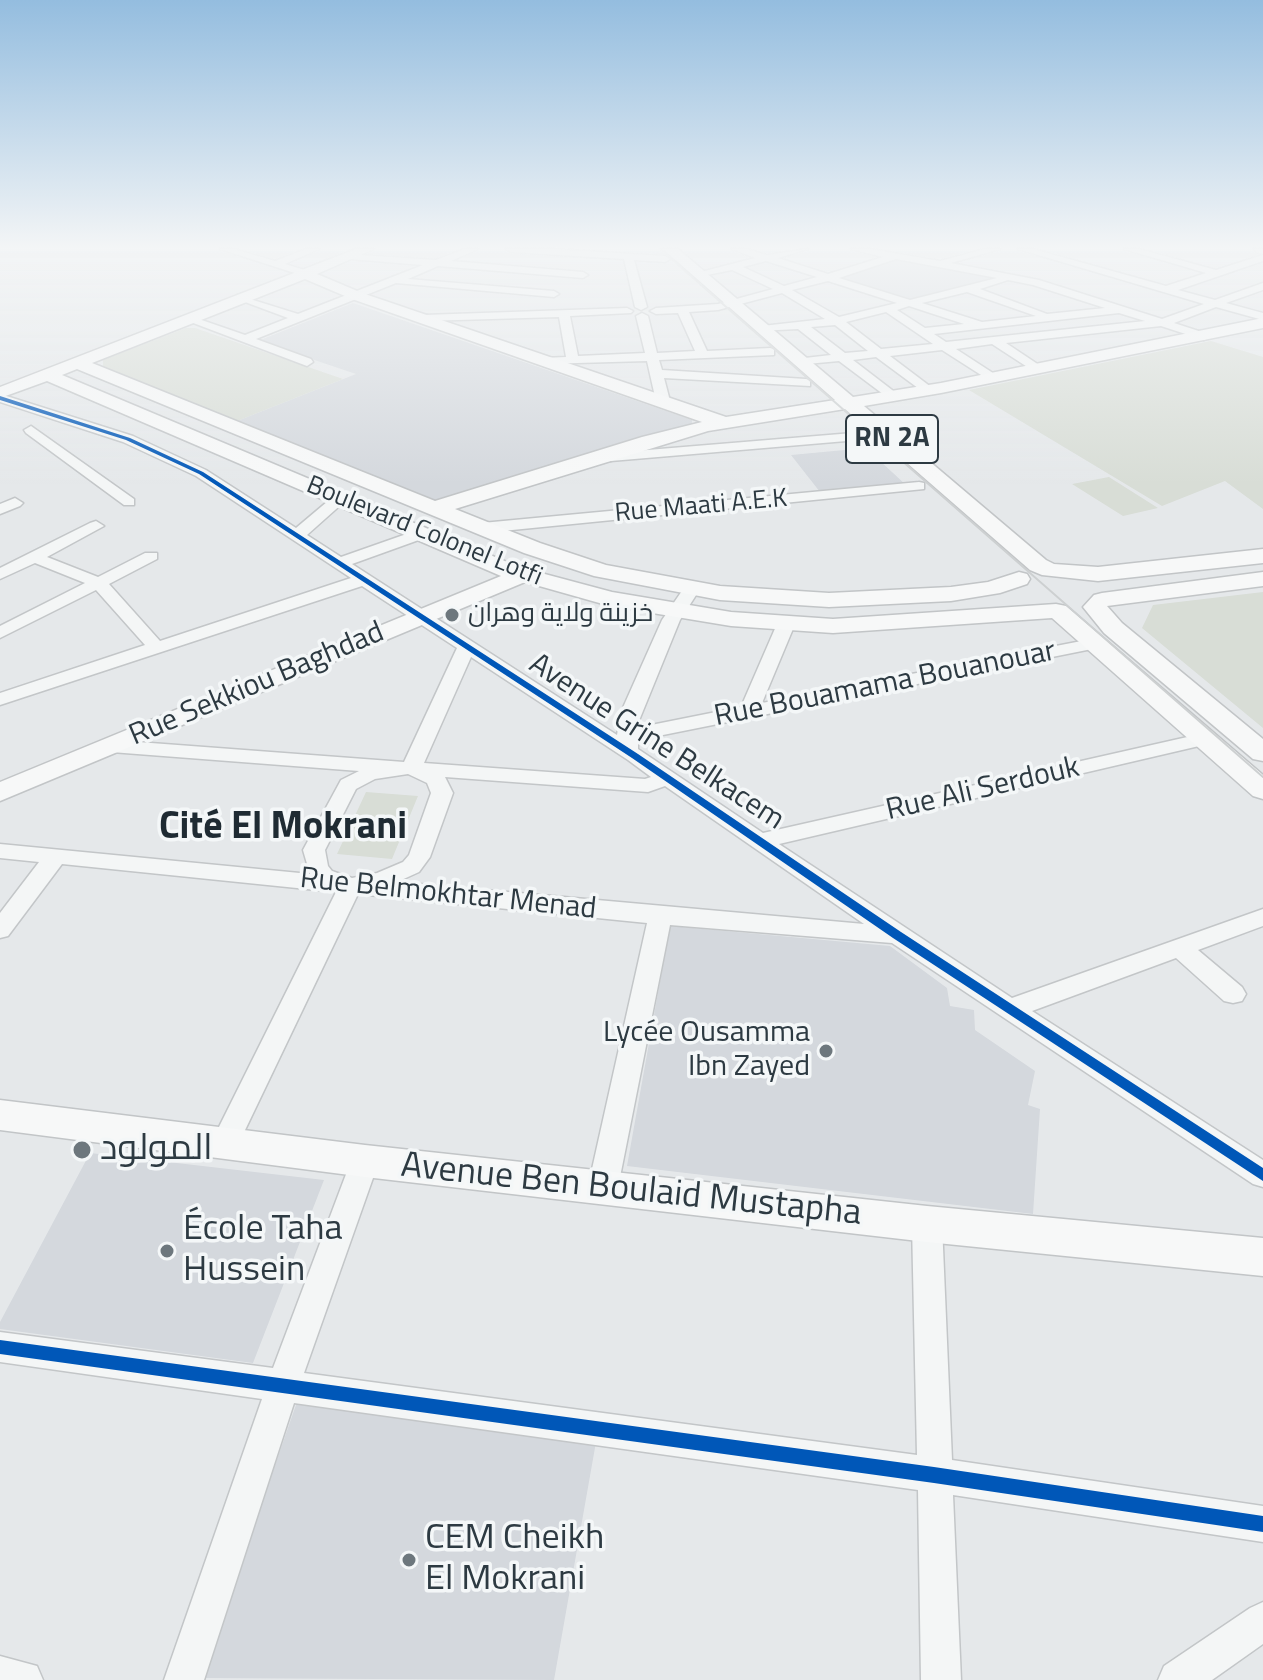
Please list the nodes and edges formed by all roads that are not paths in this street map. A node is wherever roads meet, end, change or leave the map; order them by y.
1 (163, 327) edge
2 (211, 327) edge
3 (278, 327) edge
4 (450, 327) edge
5 (504, 327) edge
6 (567, 327) edge
7 (646, 327) edge
8 (690, 327) edge
9 (746, 327) edge
10 (778, 327) edge
11 (804, 327) edge
12 (845, 327) edge
13 (916, 327) edge
14 (960, 327) edge
15 (1117, 327) edge
16 (1180, 327) edge
17 (1243, 327) edge
18 (762, 329) joint
19 (923, 332) junction
20 (1076, 332) junction
21 (1204, 336) junction
22 (244, 340) junction
23 (486, 340) junction
24 (995, 341) junction
25 (945, 347) junction
26 (1057, 348) dead end
27 (1094, 350) junction
28 (1028, 351) dead end
29 (770, 352) junction
30 (1013, 353) junction
31 (877, 354) junction
32 (703, 355) junction
33 (654, 356) junction
34 (843, 358) junction
35 (573, 359) junction
36 (546, 361) junction
37 (307, 362) dead end
38 (800, 362) junction
39 (78, 363) junction
40 (1035, 368) junction
41 (659, 374) junction
42 (48, 375) junction
43 (992, 378) junction
44 (806, 383) junction
45 (926, 390) junction
46 (0, 395) edge
47 (891, 396) junction
48 (663, 401) junction
49 (841, 405) junction
50 (727, 425) junction
51 (31, 430) dead end
52 (103, 431) junction
53 (865, 436) junction
54 (66, 442) junction
55 (599, 458) junction
56 (363, 480) junction
57 (919, 486) junction
58 (332, 495) junction
59 (129, 502) dead end
60 (440, 510) junction
61 (96, 526) dead end
62 (482, 528) junction
63 (421, 534) junction
64 (298, 535) junction
65 (151, 556) dead end
66 (1263, 556) edge
67 (34, 557) junction
68 (558, 558) junction
69 (341, 563) junction
70 (1055, 571) junction
71 (0, 574) edge
72 (510, 577) junction
73 (1019, 578) junction
74 (1263, 579) edge
75 (363, 580) junction
76 (99, 583) junction
77 (692, 589) junction
78 (1098, 603) junction
79 (1057, 611) junction
80 (676, 612) junction
81 (422, 616) junction
82 (786, 624) junction
83 (0, 633) edge
84 (1097, 643) junction
85 (467, 647) junction
86 (158, 649) junction
87 (3, 692) edge
88 (749, 712) junction
89 (588, 726) junction
90 (627, 729) junction
91 (1205, 739) junction
92 (111, 746) junction
93 (1263, 753) edge
94 (635, 756) junction
95 (411, 768) junction
96 (665, 778) junction
97 (1263, 790) edge
98 (0, 792) edge
99 (761, 841) junction
100 (0, 851) edge
101 (56, 856) junction
102 (350, 886) junction
103 (660, 916) junction
104 (1263, 917) edge
105 (0, 930) edge
106 (897, 935) junction
107 (1180, 947) junction
108 (1233, 994) dead end
109 (1012, 1008) junction
110 (0, 1115) edge
111 (225, 1143) junction
112 (365, 1161) junction
113 (1263, 1175) edge
114 (603, 1187) junction
115 (927, 1224) junction
116 (1263, 1257) edge
117 (0, 1347) edge
118 (282, 1388) junction
119 (934, 1475) junction
120 (1263, 1524) edge
121 (1263, 1621) edge
122 (0, 1676) edge
123 (1191, 1677) edge
124 (23, 1680) edge
125 (184, 1680) edge
126 (941, 1680) edge

1 - 39 main road
2 - 22 street
3 - 22 street
4 - 23 main road
5 - 23 street
6 - 35 street
7 - 33 street
8 - 32 street
9 - 29 main road, RN 2A
10 - 18 street
11 - 34 street
12 - 31 street
13 - 19 street
14 - 19 street
15 - 20 street
16 - 21 street
17 - 21 main road
18 - 38 main road, RN 2A
19 - 25 street
20 - 24 street
20 - 27 street
21 - 27 main road
22 - 37 street
23 - 36 main road
24 - 25 street
24 - 30 street
25 - 31 street
25 - 43 street
26 - 27 street
27 - 40 main road
28 - 30 street
29 - 32 street
29 - 44 main road, RN 2A
30 - 40 street
31 - 34 street
31 - 45 street
32 - 33 street
33 - 35 street
33 - 41 street
34 - 38 street
34 - 47 street
35 - 36 street
36 - 48 main road
38 - 49 main road, RN 2A
39 - 42 main road
39 - 56 main road, Boulevard Colonel Lotfi
40 - 43 main road
41 - 44 street
41 - 48 street
42 - 46 main road
42 - 58 main road, Boulevard Colonel Lotfi
43 - 45 main road
44 - 49 main road, RN 2A
45 - 47 main road
46 - 52 street, Avenue Grine Belkacem
47 - 49 main road
48 - 50 main road
49 - 50 main road
49 - 53 main road, RN 2A
49 - 70 main road, RN 2A
50 - 55 main road
51 - 54 street
52 - 54 street
52 - 64 street, Avenue Grine Belkacem
53 - 55 street
53 - 57 main road, RN 2A
54 - 59 street
55 - 60 main road
56 - 58 main road
56 - 60 main road, Boulevard Colonel Lotfi
57 - 62 street, Rue Maati A.E.K
57 - 73 main road, RN 2A
58 - 63 main road, Boulevard Colonel Lotfi
58 - 64 street
60 - 62 main road, Boulevard Colonel Lotfi
61 - 67 street
62 - 68 main road, Boulevard Colonel Lotfi
63 - 69 street
63 - 72 main road, Boulevard Colonel Lotfi
64 - 69 street, Avenue Grine Belkacem
65 - 76 street
66 - 70 main road
67 - 71 street
67 - 76 street
68 - 72 main road, Rue Sekkiou Baghdad
68 - 77 main road, Boulevard Colonel Lotfi
69 - 75 street, Avenue Grine Belkacem
70 - 73 main road, Boulevard Colonel Lotfi
70 - 78 main road
72 - 80 main road, Boulevard Colonel Lotfi
72 - 81 main road, Rue Sekkiou Baghdad
73 - 77 main road, Boulevard Colonel Lotfi
73 - 79 main road
74 - 78 main road
75 - 81 street, Avenue Grine Belkacem
75 - 86 street
76 - 83 street
76 - 86 street
77 - 80 street
78 - 79 main road, Boulevard Colonel Lotfi
78 - 93 main road
79 - 82 main road, Boulevard Colonel Lotfi
79 - 84 main road
80 - 82 main road, Boulevard Colonel Lotfi
80 - 90 street
81 - 85 street, Avenue Grine Belkacem
81 - 92 main road, Rue Sekkiou Baghdad
82 - 88 street
84 - 88 street, Rue Bouamama Bouanouar
84 - 91 main road
85 - 89 street, Avenue Grine Belkacem
85 - 95 street
86 - 87 street
88 - 90 street, Rue Bouamama Bouanouar
89 - 90 street, Rue Bouamama Bouanouar
89 - 94 street, Avenue Grine Belkacem
90 - 94 street
91 - 97 main road
91 - 99 street, Rue Ali Serdouk
92 - 95 street
92 - 98 main road, Rue Sekkiou Baghdad
94 - 96 street, Avenue Grine Belkacem
95 - 96 street
95 - 102 street
95 - 102 street
96 - 99 street, Avenue Grine Belkacem
99 - 106 street, Avenue Grine Belkacem
100 - 101 street, Rue Belmokhtar Menad
101 - 102 street, Rue Belmokhtar Menad
101 - 105 street
102 - 103 street, Rue Belmokhtar Menad
102 - 111 street
103 - 106 street, Rue Belmokhtar Menad
103 - 114 street
104 - 107 street
106 - 109 street, Avenue Grine Belkacem
107 - 108 street
107 - 109 street
109 - 113 street, Avenue Grine Belkacem
110 - 111 main road, Avenue Ben Boulaid Mustapha
111 - 112 main road, Avenue Ben Boulaid Mustapha
112 - 114 main road, Avenue Ben Boulaid Mustapha
112 - 118 street
114 - 115 main road, Avenue Ben Boulaid Mustapha
115 - 116 main road, Avenue Ben Boulaid Mustapha
115 - 119 street
117 - 118 street
118 - 119 street
118 - 125 street
119 - 120 street
119 - 126 street
121 - 123 street
122 - 124 street

